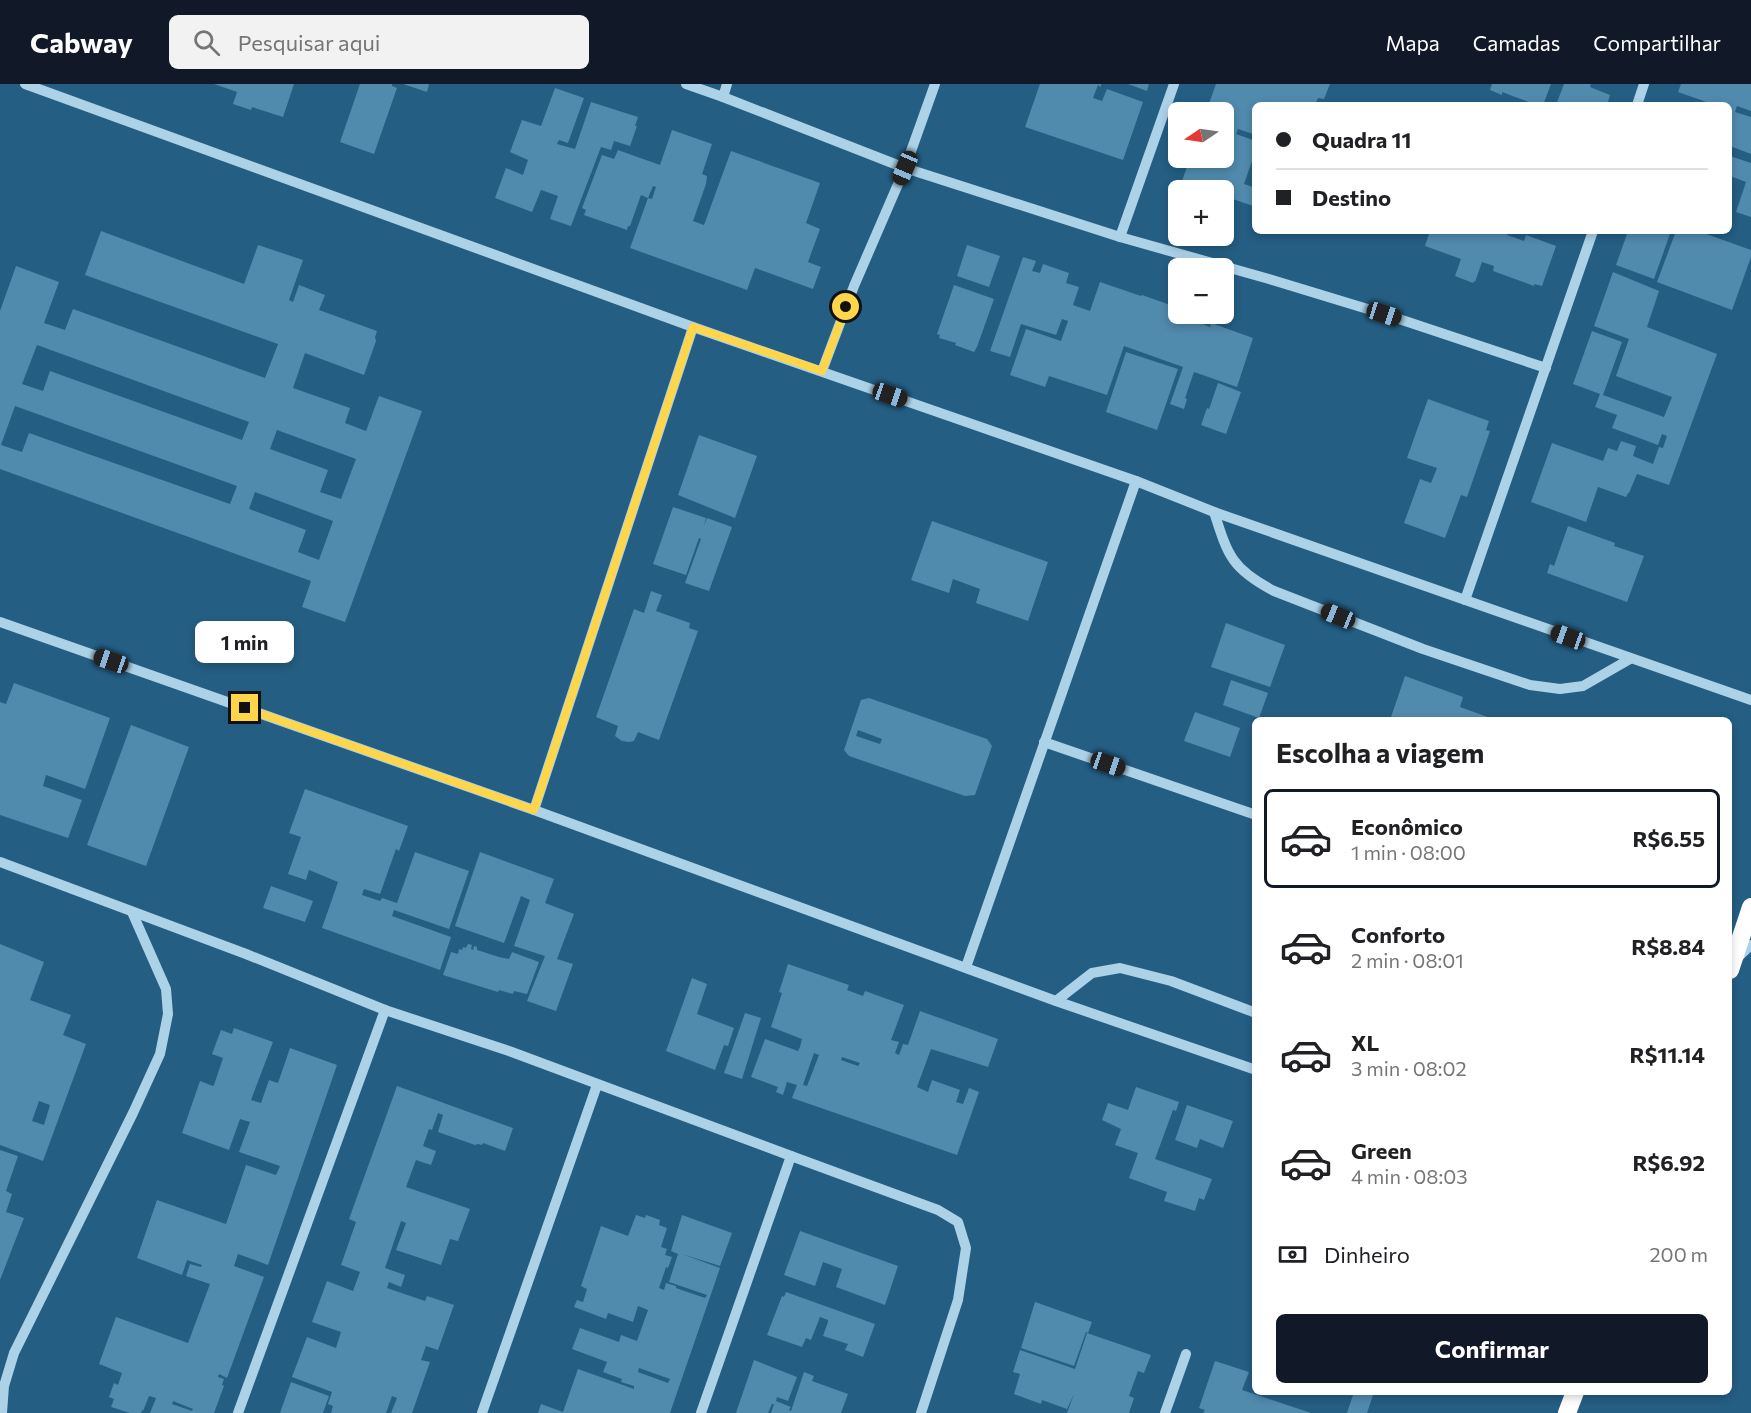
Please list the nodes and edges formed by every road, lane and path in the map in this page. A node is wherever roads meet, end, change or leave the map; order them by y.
1 (25, 84) edge
2 (686, 84) edge
3 (727, 84) edge
4 (935, 84) edge
5 (1174, 84) edge
6 (1644, 84) edge
7 (723, 97) junction
8 (1638, 102) edge
9 (905, 168) junction
10 (1592, 234) edge
11 (1120, 237) junction
12 (693, 327) junction
13 (1546, 368) junction
14 (822, 371) junction
15 (1136, 481) junction
16 (1214, 512) junction
17 (1465, 600) junction
18 (0, 622) edge
19 (1630, 659) junction
20 (1751, 700) edge
21 (1044, 742) junction
22 (534, 810) junction
23 (1252, 814) edge
24 (0, 862) edge
25 (1751, 907) edge
26 (132, 912) junction
27 (1751, 945) edge
28 (1732, 964) edge
29 (1732, 966) edge
30 (966, 967) junction
31 (1056, 1001) junction
32 (385, 1010) junction
33 (1252, 1011) edge
34 (1252, 1069) edge
35 (597, 1085) junction
36 (791, 1156) junction
37 (1186, 1354) dead end
38 (1574, 1395) edge
39 (2, 1413) edge
40 (238, 1413) edge
41 (482, 1413) edge
42 (700, 1413) edge
43 (921, 1413) edge
44 (1165, 1413) edge
45 (1568, 1413) edge

1 - 12 street
2 - 7 street
3 - 7 street
4 - 9 street
5 - 11 street
6 - 8 street
7 - 9 street
9 - 11 street
9 - 14 street
10 - 13 street
11 - 13 street
12 - 14 street
12 - 22 street
13 - 17 street
14 - 15 street
15 - 16 street
15 - 21 street
16 - 17 street
16 - 19 street
17 - 19 street
18 - 22 street
19 - 20 street
21 - 23 street
21 - 30 street
22 - 30 street
24 - 26 street
25 - 28 highway
26 - 32 street
26 - 39 street
27 - 29 street
30 - 31 street
31 - 33 street
31 - 34 street
32 - 35 street
32 - 40 street
35 - 36 street
35 - 41 street
36 - 42 street
36 - 43 street
37 - 44 street
38 - 45 highway

